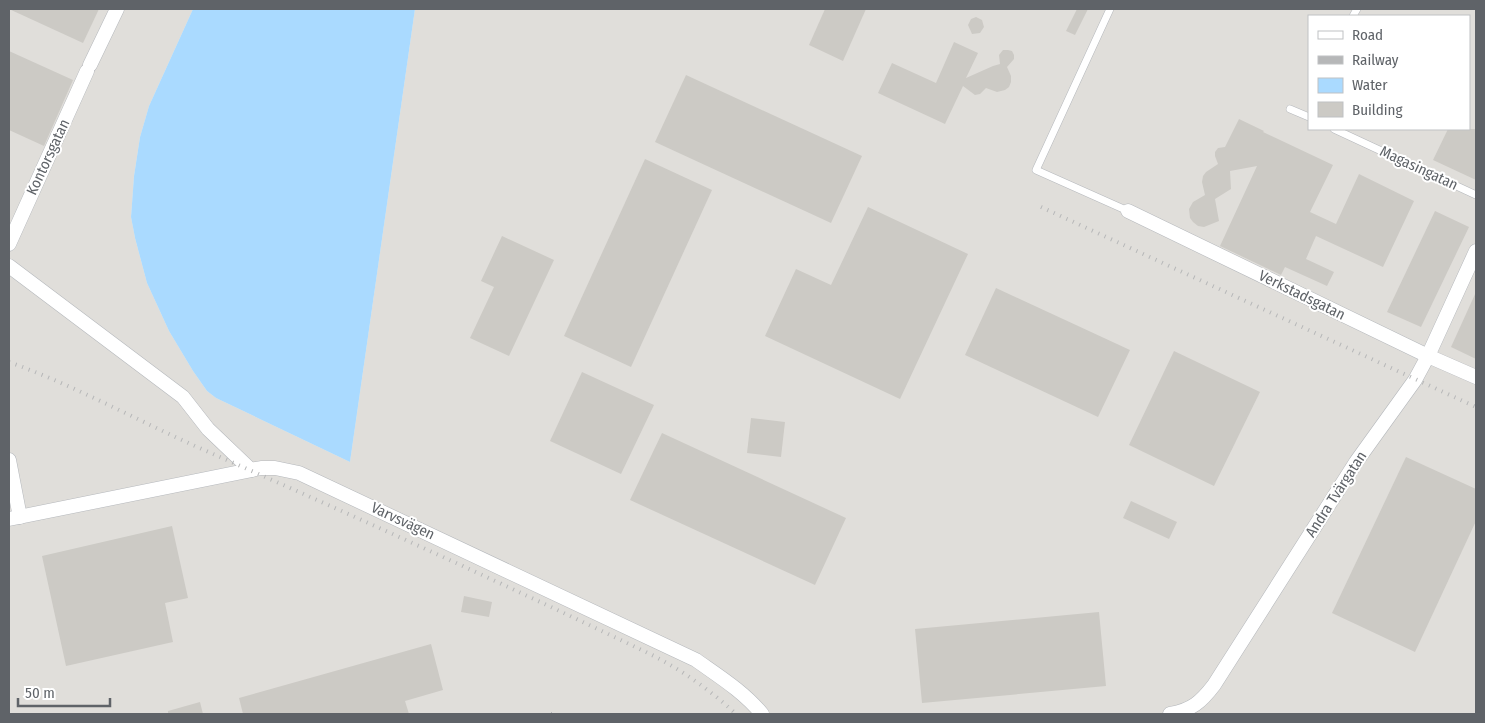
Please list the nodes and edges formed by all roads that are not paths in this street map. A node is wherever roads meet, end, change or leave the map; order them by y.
1 (116, 9) edge
2 (1110, 9) edge
3 (1290, 109) dead end
4 (1308, 116) edge
5 (1336, 130) edge
6 (1476, 195) edge
7 (1128, 211) joint
8 (9, 244) edge
9 (1476, 252) edge
10 (9, 266) edge
11 (1428, 356) junction
12 (1476, 378) edge
13 (9, 460) edge
14 (251, 470) junction
15 (14, 518) edge
16 (762, 714) edge
17 (1170, 714) edge

1 - 8 street, Kontorsgatan
2 - 7 lane
3 - 4 lane
5 - 6 lane, Magasingatan
7 - 11 street, Verkstadsgatan
9 - 11 street, Andra Tvärgatan
10 - 14 street
11 - 12 street, Verkstadsgatan
11 - 17 street, Andra Tvärgatan
13 - 15 street
14 - 15 street, Varvsvägen
14 - 16 street, Varvsvägen

